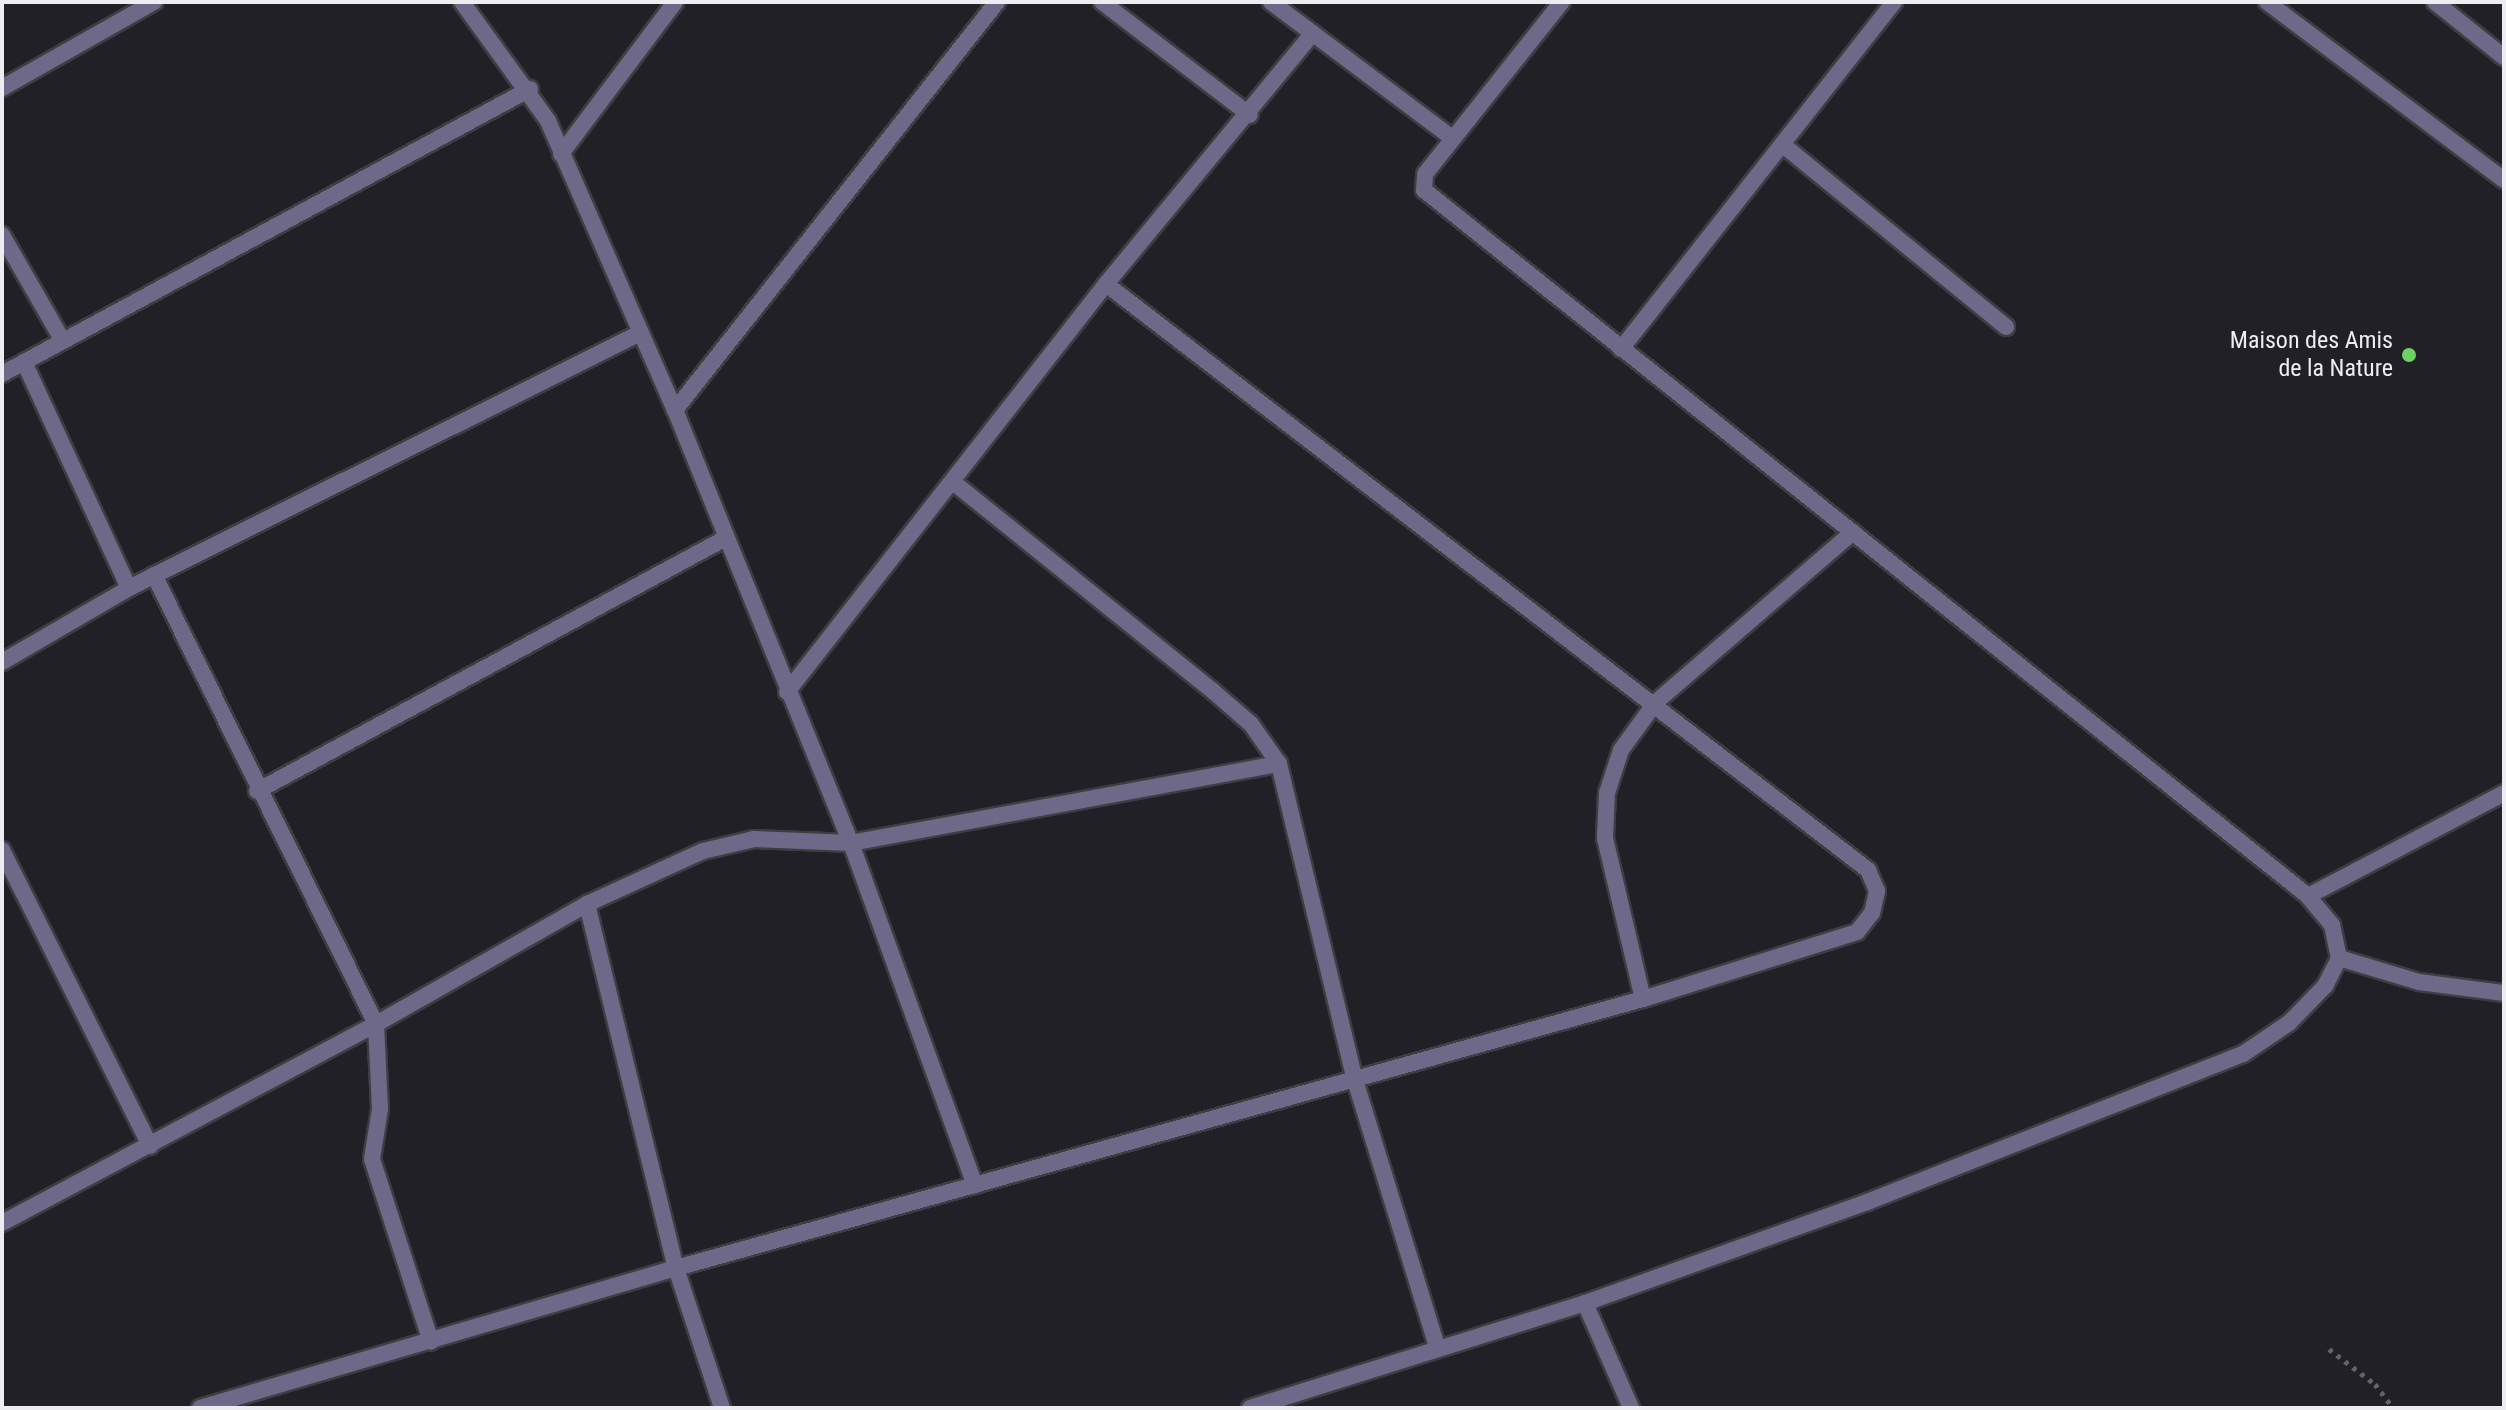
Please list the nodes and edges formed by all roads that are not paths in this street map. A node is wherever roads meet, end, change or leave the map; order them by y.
1 (154, 2) edge
2 (462, 2) edge
3 (675, 2) edge
4 (997, 2) edge
5 (1102, 2) edge
6 (1271, 2) edge
7 (1562, 2) edge
8 (1894, 2) edge
9 (2267, 2) edge
10 (2435, 2) edge
11 (1313, 33) junction
12 (2504, 57) edge
13 (2, 88) edge
14 (530, 89) junction
15 (1250, 115) junction
16 (1452, 138) junction
17 (1783, 145) junction
18 (561, 154) junction
19 (2504, 180) edge
20 (2, 235) edge
21 (1106, 284) junction
22 (2006, 327) dead end
23 (640, 333) junction
24 (63, 341) junction
25 (1621, 349) junction
26 (24, 362) junction
27 (2, 374) edge
28 (675, 410) junction
29 (953, 482) junction
30 (1853, 532) junction
31 (724, 539) junction
32 (154, 575) junction
33 (129, 588) junction
34 (2, 662) edge
35 (787, 692) junction
36 (1656, 702) junction
37 (1279, 764) junction
38 (257, 791) junction
39 (2504, 793) edge
40 (851, 843) junction
41 (2, 850) edge
42 (2308, 896) junction
43 (587, 904) junction
44 (2339, 958) junction
45 (2504, 993) edge
46 (1643, 999) junction
47 (376, 1024) junction
48 (1355, 1080) junction
49 (150, 1146) junction
50 (975, 1185) junction
51 (2, 1223) edge
52 (676, 1268) junction
53 (1585, 1303) junction
54 (431, 1342) junction
55 (1437, 1346) junction
56 (200, 1408) edge
57 (722, 1408) edge
58 (1250, 1408) edge
59 (1631, 1408) edge

1 - 13 street
2 - 14 street
3 - 18 street
4 - 28 street
5 - 15 street
6 - 11 street
7 - 16 street
8 - 17 street
9 - 19 street
10 - 12 street
11 - 15 street
11 - 16 street
14 - 18 street
14 - 24 street
15 - 21 street
16 - 25 street
17 - 22 street
17 - 25 street
18 - 23 street
20 - 24 street
21 - 29 street
21 - 36 street
23 - 28 street
23 - 32 street
24 - 26 street
25 - 30 street
26 - 27 street
26 - 33 street
28 - 31 street
29 - 35 street
29 - 37 street
30 - 36 street
30 - 42 street
31 - 35 street
31 - 38 street
32 - 33 street
32 - 38 street
33 - 34 street
35 - 40 street
36 - 46 street
36 - 46 street
37 - 40 street
37 - 48 street
38 - 47 street
39 - 42 street
40 - 43 street
40 - 50 street
41 - 49 street
42 - 44 street
43 - 47 street
43 - 52 street
44 - 45 street
44 - 53 street
46 - 48 street
47 - 49 street
47 - 54 street
48 - 50 street
48 - 55 street
49 - 51 street
50 - 52 street
52 - 54 street
52 - 57 street
53 - 55 street
53 - 59 street
54 - 56 street
55 - 58 street

